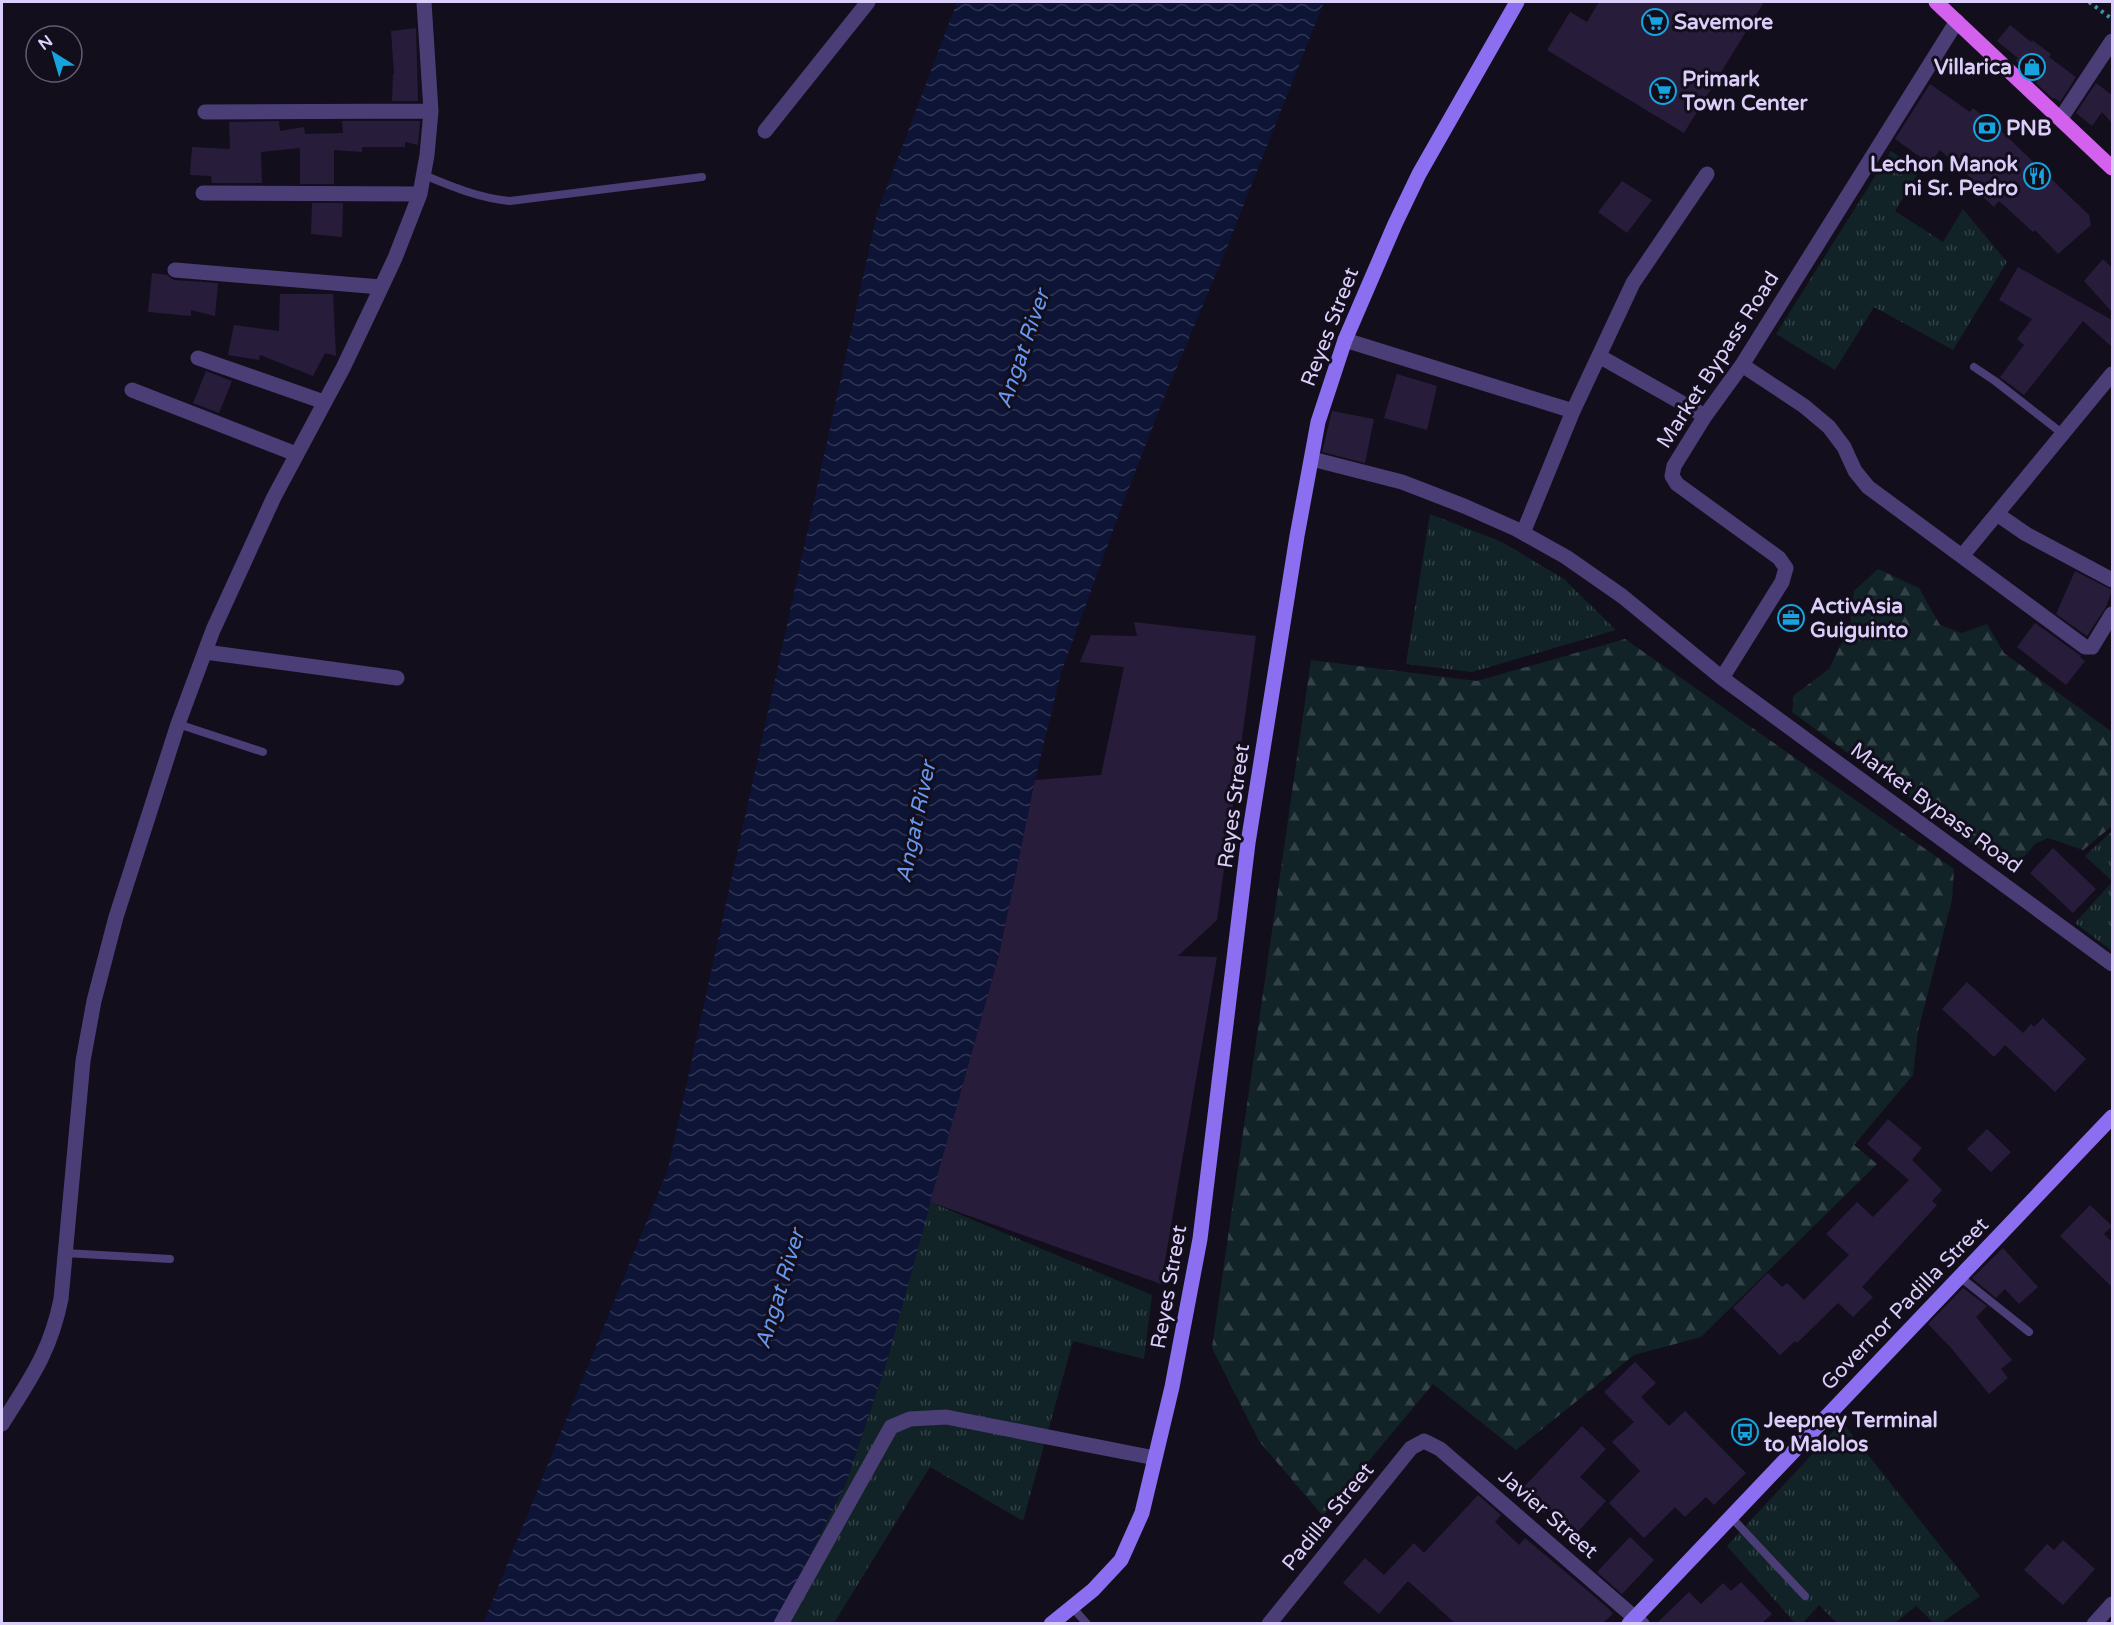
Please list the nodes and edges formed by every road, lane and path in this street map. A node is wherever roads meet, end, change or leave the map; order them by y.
1 (424, 2) edge
2 (868, 2) edge
3 (1517, 2) edge
4 (1936, 2) edge
5 (2089, 2) edge
6 (2112, 19) edge
7 (1957, 21) junction
8 (2112, 41) edge
9 (431, 111) junction
10 (205, 112) dead end
11 (2061, 118) junction
12 (765, 131) dead end
13 (2112, 168) edge
14 (1707, 174) dead end
15 (424, 175) junction
16 (702, 177) dead end
17 (203, 193) dead end
18 (420, 194) junction
19 (175, 270) dead end
20 (381, 287) junction
21 (1345, 340) junction
22 (1599, 356) junction
23 (198, 358) dead end
24 (1742, 364) junction
25 (1974, 368) dead end
26 (2112, 374) edge
27 (132, 390) dead end
28 (324, 402) junction
29 (1574, 411) junction
30 (1705, 416) junction
31 (2063, 434) junction
32 (296, 454) junction
33 (1312, 459) junction
34 (1996, 514) junction
35 (1523, 532) junction
36 (1962, 556) junction
37 (2112, 580) edge
38 (2112, 614) edge
39 (205, 652) junction
40 (397, 678) dead end
41 (1722, 678) junction
42 (178, 724) junction
43 (262, 752) dead end
44 (2112, 964) edge
45 (2112, 1117) edge
46 (65, 1253) junction
47 (170, 1259) dead end
48 (1960, 1277) junction
49 (2029, 1332) dead end
50 (2, 1424) edge
51 (1424, 1441) joint
52 (1155, 1458) junction
53 (1731, 1517) junction
54 (1804, 1596) dead end
55 (2112, 1604) edge
56 (1072, 1607) junction
57 (1636, 1621) edge
58 (781, 1623) edge
59 (1051, 1623) edge
60 (1087, 1623) edge
61 (1269, 1623) edge
62 (2094, 1623) edge

1 - 9 street
2 - 12 street
3 - 21 street, Reyes Street
4 - 7 main road
5 - 6 path
7 - 11 main road
7 - 24 street, Market Bypass Road
8 - 11 street
9 - 10 street
9 - 15 street
11 - 13 main road
14 - 22 street
15 - 16 lane
15 - 18 street
17 - 18 street
18 - 20 street
19 - 20 street
20 - 28 street
21 - 29 street
21 - 33 street, Reyes Street
22 - 29 street
22 - 30 street
23 - 28 street
24 - 30 street, Market Bypass Road
24 - 36 street
25 - 31 lane
26 - 31 street
27 - 32 street
28 - 32 street
29 - 35 street
30 - 41 street, Market Bypass Road
31 - 34 street
32 - 39 street
33 - 35 street
33 - 52 street, Reyes Street
34 - 36 street
34 - 37 street
35 - 41 street
36 - 38 street
39 - 40 street
39 - 42 street
41 - 44 street, Market Bypass Road
42 - 43 lane
42 - 46 street
45 - 48 street, Governor Padilla Street
46 - 47 lane
46 - 50 street
48 - 49 lane
48 - 53 street, Governor Padilla Street
51 - 57 street, Javier Street
51 - 61 street, Padilla Street
52 - 56 street, Reyes Street
52 - 58 street
53 - 54 lane
53 - 57 street, Governor Padilla Street
55 - 62 street
56 - 59 street, Reyes Street
56 - 60 lane

